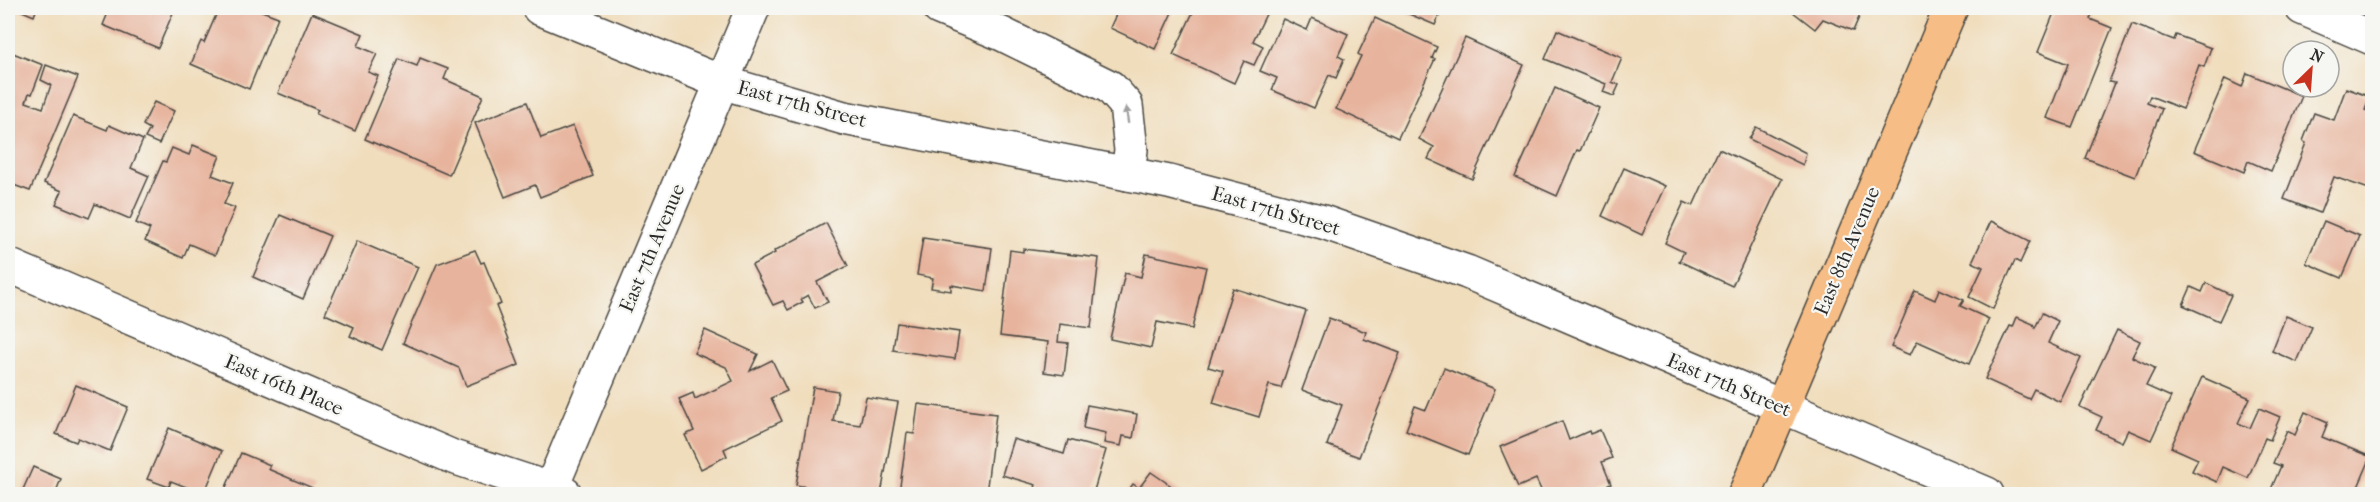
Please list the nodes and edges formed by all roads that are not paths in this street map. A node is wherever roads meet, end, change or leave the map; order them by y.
1 (539, 8) edge
2 (753, 8) edge
3 (939, 8) edge
4 (1951, 8) edge
5 (2302, 8) edge
6 (2373, 38) edge
7 (721, 82) junction
8 (1128, 174) junction
9 (8, 265) edge
10 (1780, 407) junction
11 (558, 492) edge
12 (1745, 495) edge
13 (1987, 495) edge

1 - 7 street, East 17th Street
2 - 7 street, East 7th Avenue
8 -> 3 street
4 - 10 main road, East 8th Avenue
5 - 6 street
7 - 8 street, East 17th Street
7 - 11 street, East 7th Avenue
8 - 10 street, East 17th Street
9 - 11 street, East 16th Place
10 - 12 main road, East 8th Avenue
10 - 13 street, East 17th Street

